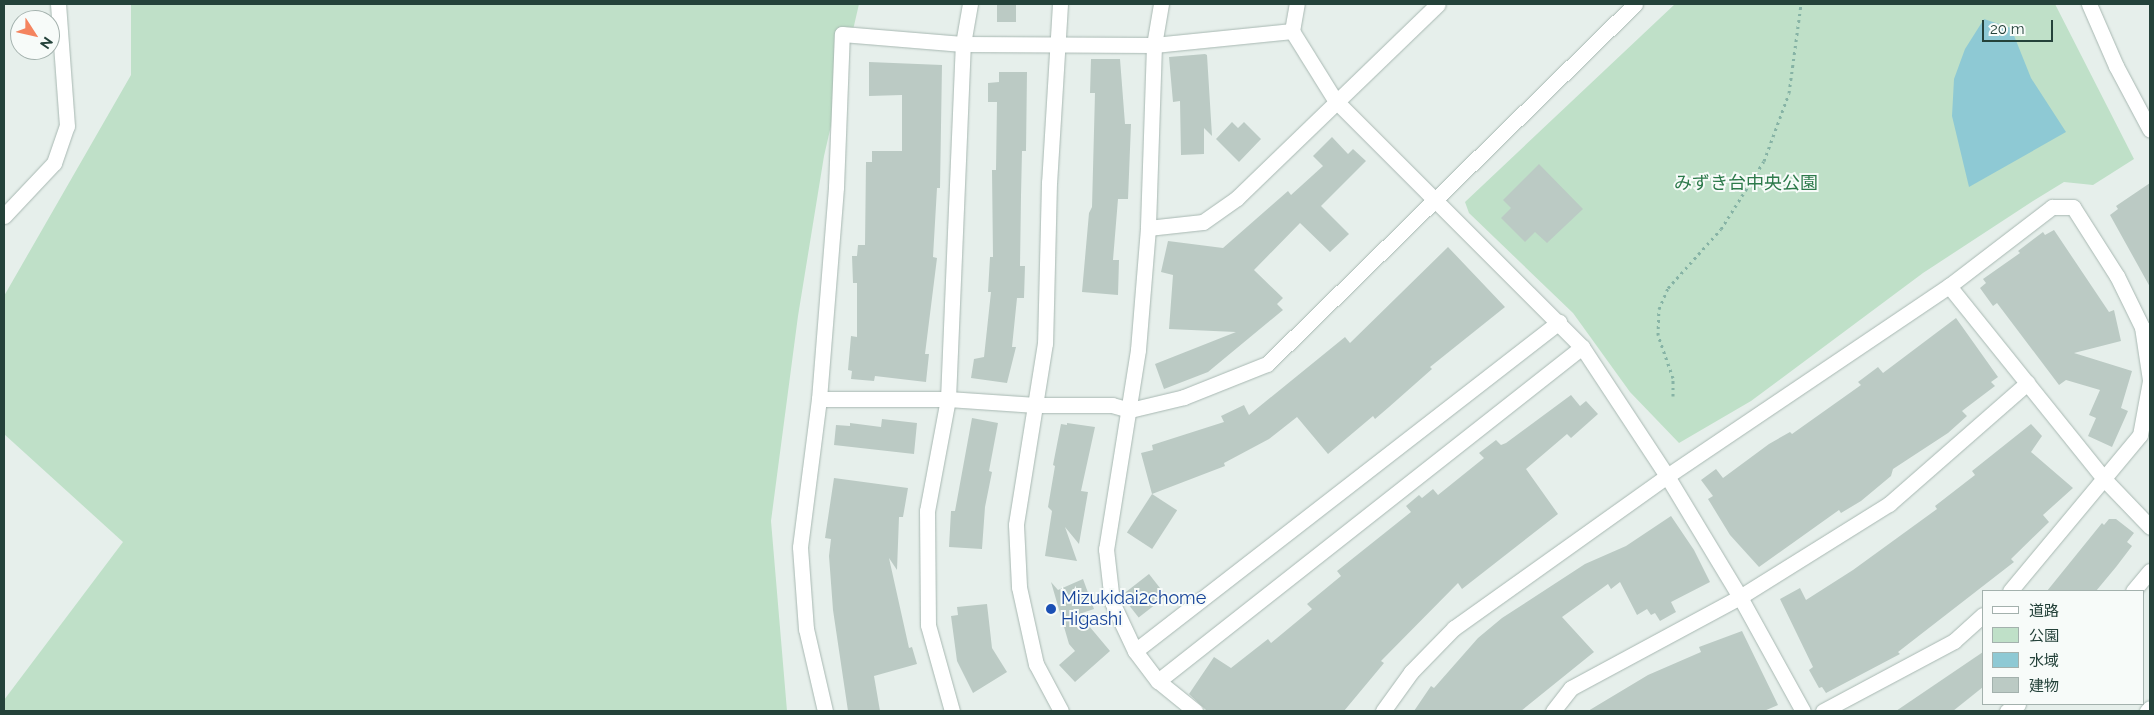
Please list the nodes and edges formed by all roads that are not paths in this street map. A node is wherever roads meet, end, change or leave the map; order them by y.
1 (58, 4) edge
2 (970, 4) edge
3 (1060, 4) edge
4 (1161, 4) edge
5 (1297, 4) edge
6 (1438, 4) edge
7 (1636, 4) edge
8 (2089, 4) edge
9 (1292, 30) junction
10 (1059, 43) junction
11 (963, 44) junction
12 (1154, 45) junction
13 (1336, 100) junction
14 (2150, 130) edge
15 (1434, 200) junction
16 (4, 216) edge
17 (1148, 228) junction
18 (1949, 286) junction
19 (1559, 322) junction
20 (1582, 347) junction
21 (2150, 380) edge
22 (2027, 383) junction
23 (948, 398) junction
24 (819, 399) junction
25 (1036, 406) junction
26 (1130, 410) junction
27 (1667, 476) junction
28 (2105, 480) junction
29 (2150, 527) edge
30 (2150, 571) edge
31 (2011, 590) edge
32 (2133, 590) edge
33 (1740, 598) junction
34 (1982, 617) edge
35 (1134, 651) junction
36 (1158, 681) junction
37 (2150, 708) edge
38 (825, 711) edge
39 (952, 711) edge
40 (1061, 711) edge
41 (1195, 711) edge
42 (1383, 711) edge
43 (1553, 711) edge
44 (1803, 711) edge
45 (1823, 711) edge
46 (2147, 711) edge

1 - 16 street
2 - 11 street
3 - 10 street
4 - 12 street
5 - 9 street
6 - 13 street
7 - 15 street
8 - 14 street
9 - 12 street
9 - 13 street
10 - 11 street
10 - 12 street
10 - 25 street
11 - 23 street
11 - 24 street
12 - 17 street
13 - 15 street
13 - 17 street
15 - 19 street
15 - 26 street
17 - 26 street
18 - 21 street
18 - 22 street
18 - 27 street
19 - 20 street
19 - 35 street
20 - 27 street
20 - 36 street
21 - 28 street
22 - 28 street
22 - 33 street
23 - 24 street
23 - 25 street
23 - 39 street
24 - 38 street
25 - 26 street
25 - 40 street
26 - 35 street
27 - 33 street
27 - 42 street
28 - 29 street
28 - 31 street
30 - 32 street
33 - 43 street
33 - 44 street
34 - 45 street
35 - 36 street
36 - 41 street
37 - 46 street

